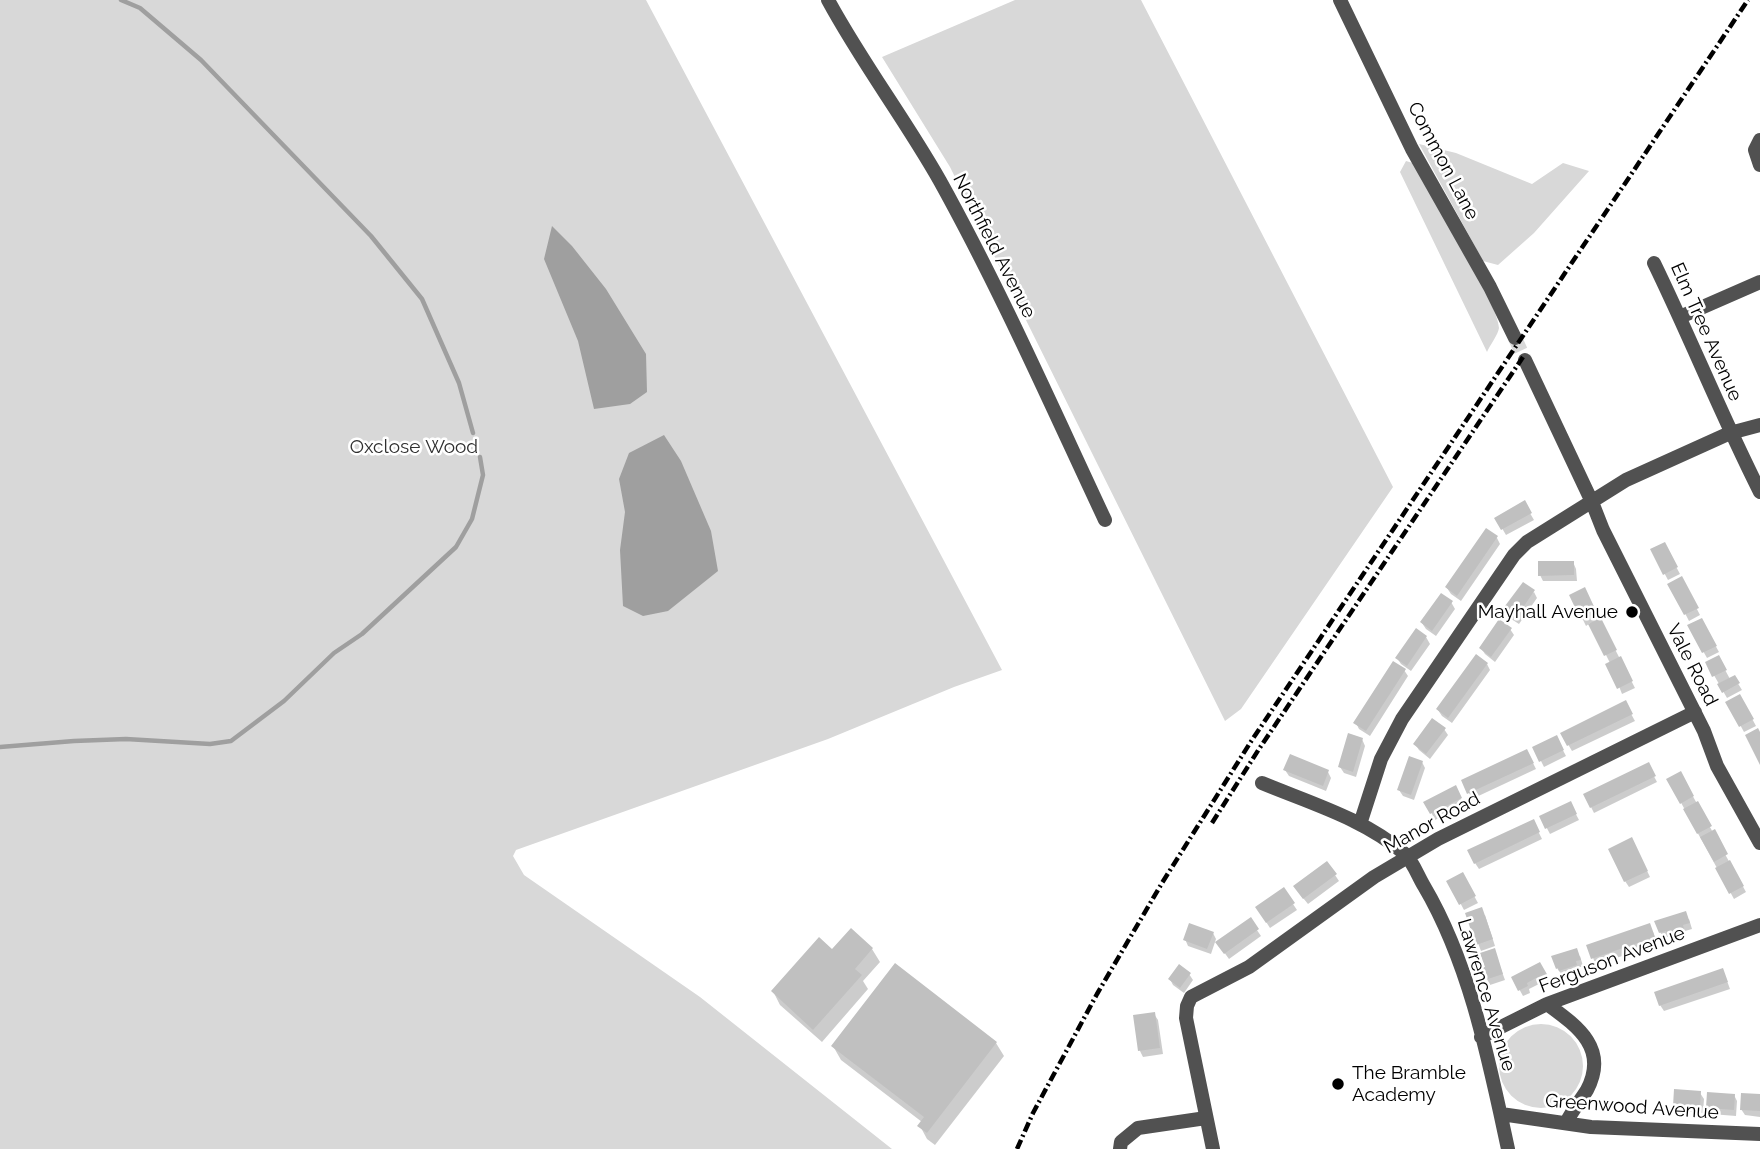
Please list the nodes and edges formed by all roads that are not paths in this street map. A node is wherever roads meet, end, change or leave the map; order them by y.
1 (828, 0) edge
2 (1340, 0) edge
3 (1760, 140) edge
4 (1760, 165) edge
5 (1654, 263) dead end
6 (1760, 282) edge
7 (1680, 317) junction
8 (1514, 338) tunnel mouth
9 (1525, 360) tunnel mouth
10 (1760, 425) edge
11 (1730, 433) junction
12 (1760, 492) edge
13 (1592, 502) junction
14 (1105, 520) dead end
15 (1695, 712) junction
16 (1262, 783) dead end
17 (1360, 824) junction
18 (1760, 844) edge
19 (1408, 856) junction
20 (1760, 925) edge
21 (1547, 1004) junction
22 (1481, 1037) junction
23 (1501, 1114) junction
24 (1206, 1118) junction
25 (1566, 1123) junction
26 (1760, 1134) edge
27 (1120, 1149) edge
28 (1213, 1149) edge
29 (1508, 1149) edge

1 - 14 street, Northfield Avenue
2 - 8 street, Common Lane
3 - 4 street
5 - 7 street, Elm Tree Avenue
6 - 7 street
7 - 11 street, Elm Tree Avenue
9 - 13 street, Vale Road
10 - 11 street
11 - 12 street, Elm Tree Avenue
11 - 13 street
13 - 15 street, Vale Road
13 - 17 street
15 - 18 street, Vale Road
15 - 19 street, Manor Road
16 - 17 street, Lawrence Avenue
17 - 19 street, Lawrence Avenue
19 - 22 street, Lawrence Avenue
19 - 24 street, Manor Road
20 - 21 street, Ferguson Avenue
21 - 22 street, Ferguson Avenue
21 - 25 street
22 - 23 street, Lawrence Avenue
23 - 25 street, Greenwood Avenue
23 - 29 street, Lawrence Avenue
24 - 27 street
24 - 28 street
25 - 26 street, Greenwood Avenue

